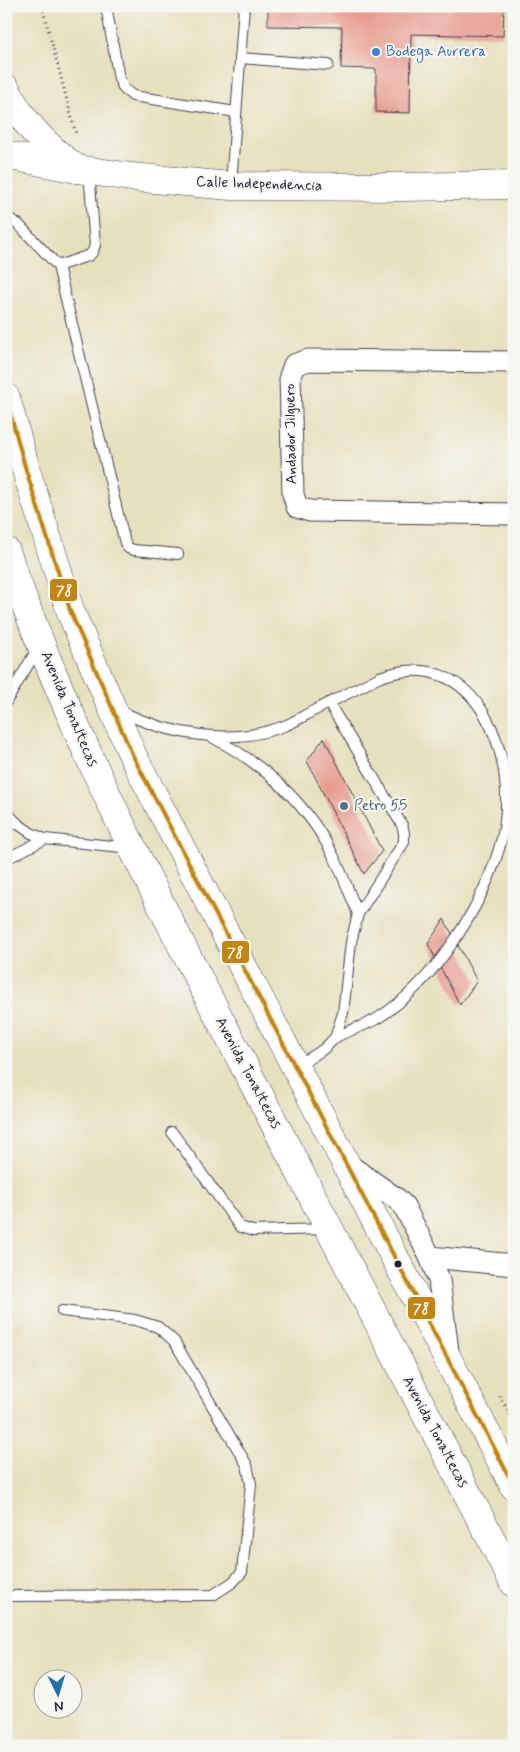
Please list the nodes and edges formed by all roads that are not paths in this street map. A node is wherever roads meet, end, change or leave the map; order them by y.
1 (106, 6) edge
2 (244, 6) edge
3 (240, 58) junction
4 (328, 65) dead end
5 (6, 89) edge
6 (236, 112) junction
7 (6, 155) edge
8 (83, 170) junction
9 (514, 185) edge
10 (231, 186) junction
11 (6, 217) edge
12 (58, 266) junction
13 (514, 362) edge
14 (6, 398) edge
15 (514, 514) edge
16 (6, 551) edge
17 (178, 554) dead end
18 (41, 643) junction
19 (6, 702) edge
20 (329, 703) junction
21 (112, 708) junction
22 (208, 735) junction
23 (6, 812) edge
24 (45, 839) junction
25 (133, 848) junction
26 (6, 859) edge
27 (358, 914) junction
28 (335, 1038) junction
29 (295, 1067) junction
30 (172, 1132) dead end
31 (346, 1163) junction
32 (329, 1229) junction
33 (430, 1257) junction
34 (514, 1265) edge
35 (62, 1311) dead end
36 (450, 1362) junction
37 (514, 1486) edge
38 (514, 1582) edge
39 (6, 1596) edge

1 - 6 lane
2 - 3 lane
3 - 4 lane
3 - 6 lane
5 - 8 main road
6 - 10 lane
7 - 8 main road, Calle Independencia
8 - 10 main road, Calle Independencia
8 - 12 lane
9 - 10 main road, Calle Independencia
11 - 12 lane
12 - 17 lane
13 - 15 street, Andador Jilguero
14 - 21 main road
16 - 18 main road, Avenida Tonaltecas
18 - 19 lane
18 - 25 main road, Avenida Tonaltecas
20 - 22 lane
20 - 27 lane
20 - 28 lane
21 - 22 lane
21 - 29 main road
22 - 27 lane
23 - 24 lane
24 - 25 lane
24 - 26 lane
25 - 32 main road, Avenida Tonaltecas
27 - 28 lane
28 - 29 lane
29 - 31 main road
30 - 32 lane
31 - 33 street
31 - 36 main road
32 - 38 main road, Avenida Tonaltecas
33 - 34 street
33 - 36 street
35 - 39 lane
36 - 37 main road

